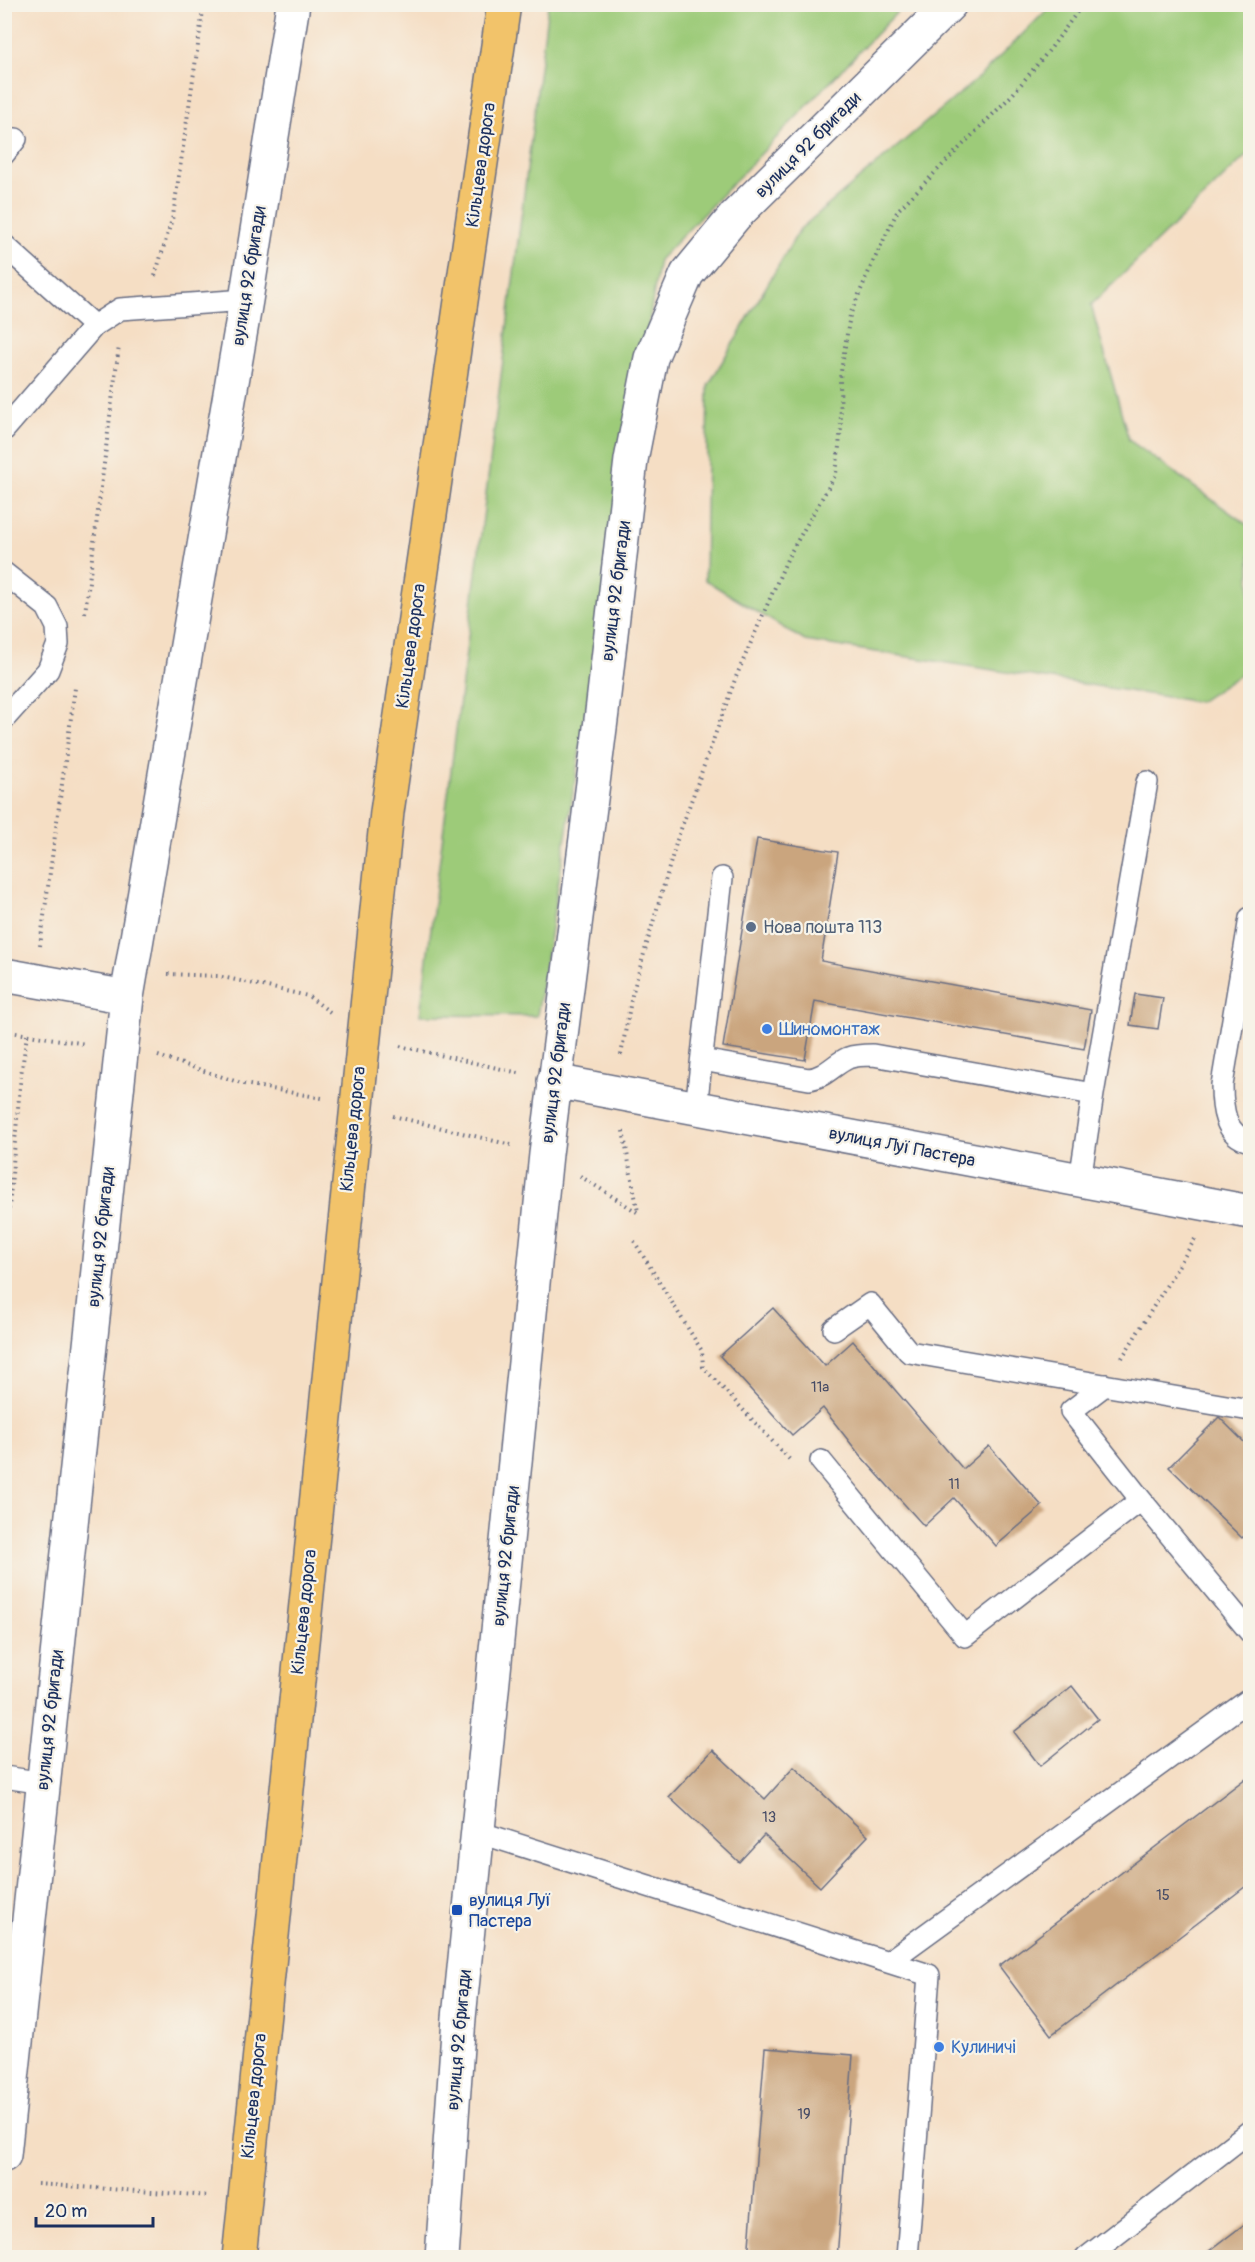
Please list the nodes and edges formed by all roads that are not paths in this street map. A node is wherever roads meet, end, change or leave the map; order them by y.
1 (293, 4) edge
2 (504, 4) edge
3 (950, 4) edge
4 (4, 244) edge
5 (246, 300) junction
6 (94, 326) junction
7 (4, 430) edge
8 (4, 573) edge
9 (4, 719) edge
10 (1147, 782) dead end
11 (722, 878) dead end
12 (1251, 918) edge
13 (4, 975) edge
14 (127, 997) junction
15 (702, 1060) junction
16 (554, 1082) junction
17 (1093, 1094) junction
18 (696, 1108) junction
19 (1251, 1141) edge
20 (1080, 1180) junction
21 (1251, 1212) edge
22 (834, 1329) dead end
23 (1105, 1385) junction
24 (1251, 1410) edge
25 (821, 1461) road end
26 (1141, 1500) junction
27 (1251, 1632) edge
28 (1251, 1699) edge
29 (4, 1777) edge
30 (44, 1783) junction
31 (478, 1832) junction
32 (888, 1962) junction
33 (1251, 2132) edge
34 (4, 2155) edge
35 (239, 2258) edge
36 (442, 2258) edge
37 (907, 2258) edge
38 (1086, 2258) edge

1 - 5 street, вулиця 92 бригади
2 - 35 highway, Кільцева дорога
3 - 16 street, вулиця 92 бригади
4 - 6 lane
5 - 6 lane
5 - 14 street, вулиця 92 бригади
6 - 7 lane
8 - 9 lane
10 - 17 lane
11 - 15 lane
12 - 19 lane
13 - 14 street
14 - 30 street, вулиця 92 бригади
15 - 17 lane
15 - 18 lane
16 - 18 street, вулиця Луї Пастера
16 - 31 street, вулиця 92 бригади
17 - 20 lane
18 - 20 street, вулиця Луї Пастера
20 - 21 street, вулиця Луї Пастера
22 - 23 lane
23 - 24 lane
23 - 26 lane
25 - 26 lane
26 - 27 lane
28 - 32 lane
29 - 30 lane
30 - 34 street, вулиця 92 бригади
31 - 32 lane
31 - 36 street, вулиця 92 бригади
32 - 37 lane
33 - 38 lane

